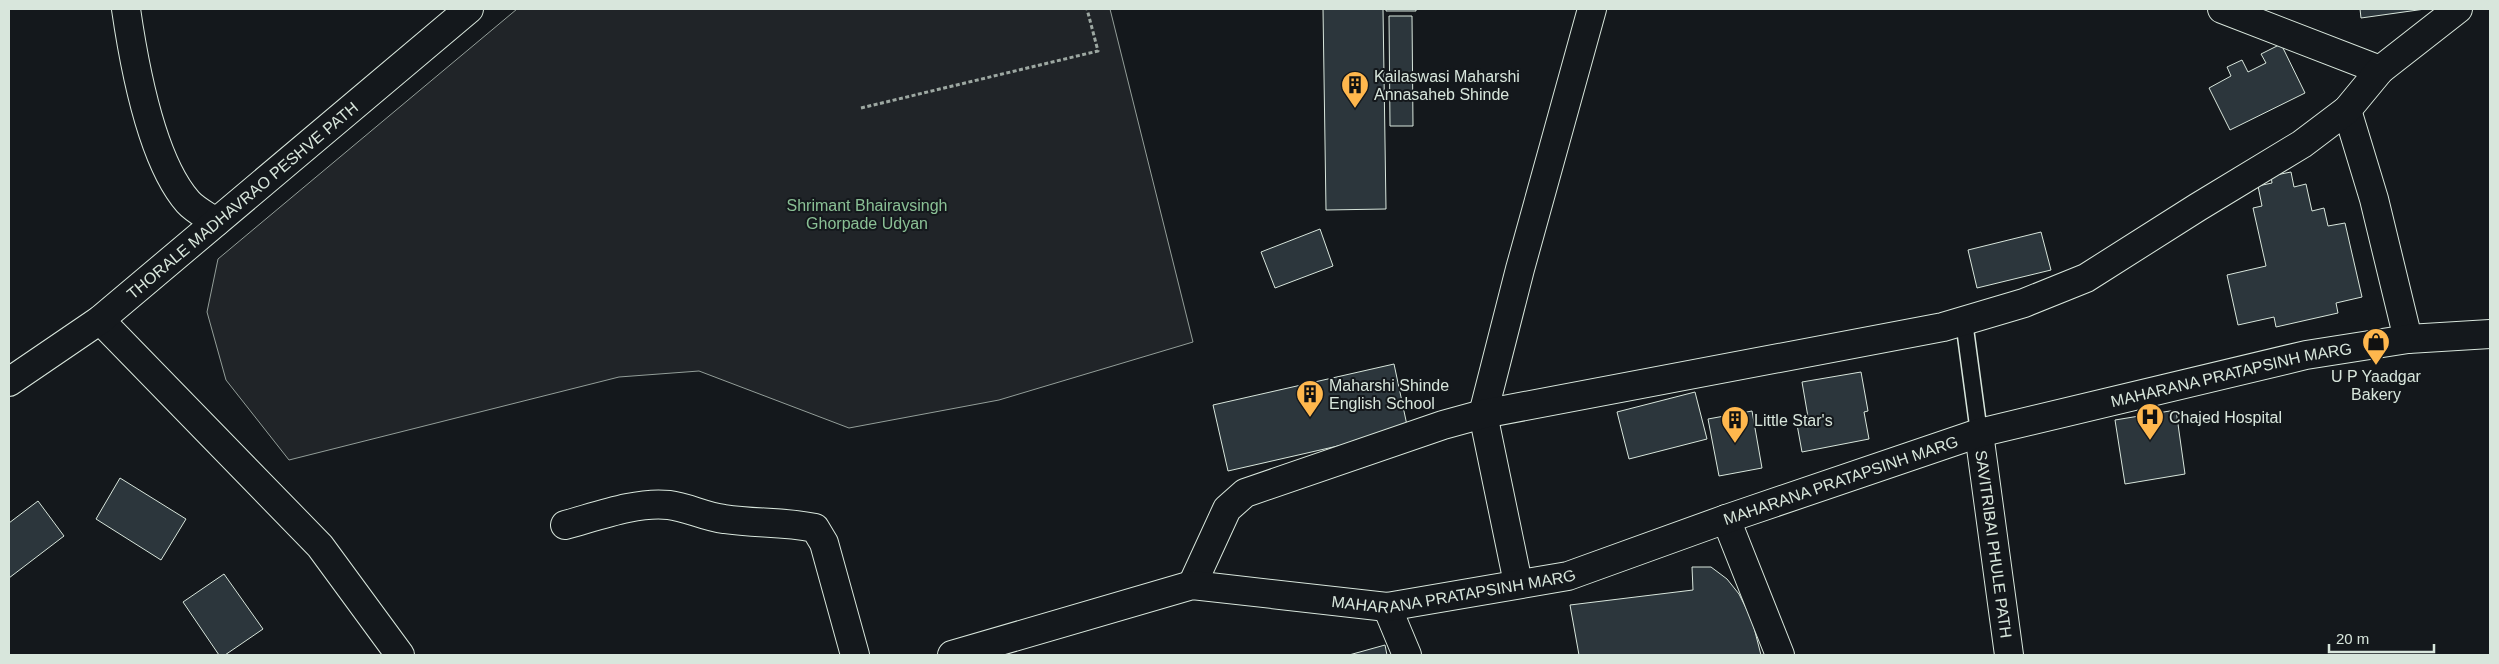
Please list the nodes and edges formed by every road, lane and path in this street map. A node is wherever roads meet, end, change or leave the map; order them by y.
1 (126, 9) edge
2 (469, 9) edge
3 (1087, 9) edge
4 (1592, 9) edge
5 (2222, 9) edge
6 (2458, 9) edge
7 (2380, 70) junction
8 (861, 108) dead end
9 (2347, 110) junction
10 (216, 222) junction
11 (100, 320) junction
12 (1964, 321) junction
13 (2490, 334) edge
14 (2408, 339) junction
15 (9, 382) edge
16 (1483, 414) junction
17 (1980, 433) junction
18 (1726, 519) junction
19 (565, 526) dead end
20 (1518, 583) junction
21 (1192, 586) junction
22 (1387, 607) junction
23 (400, 655) edge
24 (855, 655) edge
25 (952, 655) edge
26 (1407, 655) edge
27 (1780, 655) edge
28 (2008, 655) edge

1 - 10 street
2 - 10 street, THORALE MADHAVRAO PESHVE PATH
3 - 8 path
4 - 16 street
5 - 7 street
6 - 7 street
7 - 9 street
9 - 12 street
9 - 14 street
10 - 11 street, THORALE MADHAVRAO PESHVE PATH
11 - 15 street, THORALE MADHAVRAO PESHVE PATH
11 - 23 street
12 - 16 street
12 - 17 lane
13 - 14 street, MAHARANA PRATAPSINH MARG
14 - 17 street, MAHARANA PRATAPSINH MARG
16 - 20 street
16 - 21 street
17 - 18 street, MAHARANA PRATAPSINH MARG
17 - 28 street, SAVITRIBAI PHULE PATH
18 - 20 street, MAHARANA PRATAPSINH MARG
18 - 27 street
19 - 24 street
20 - 22 street, MAHARANA PRATAPSINH MARG
21 - 22 street, MAHARANA PRATAPSINH MARG
21 - 25 street
22 - 26 street

